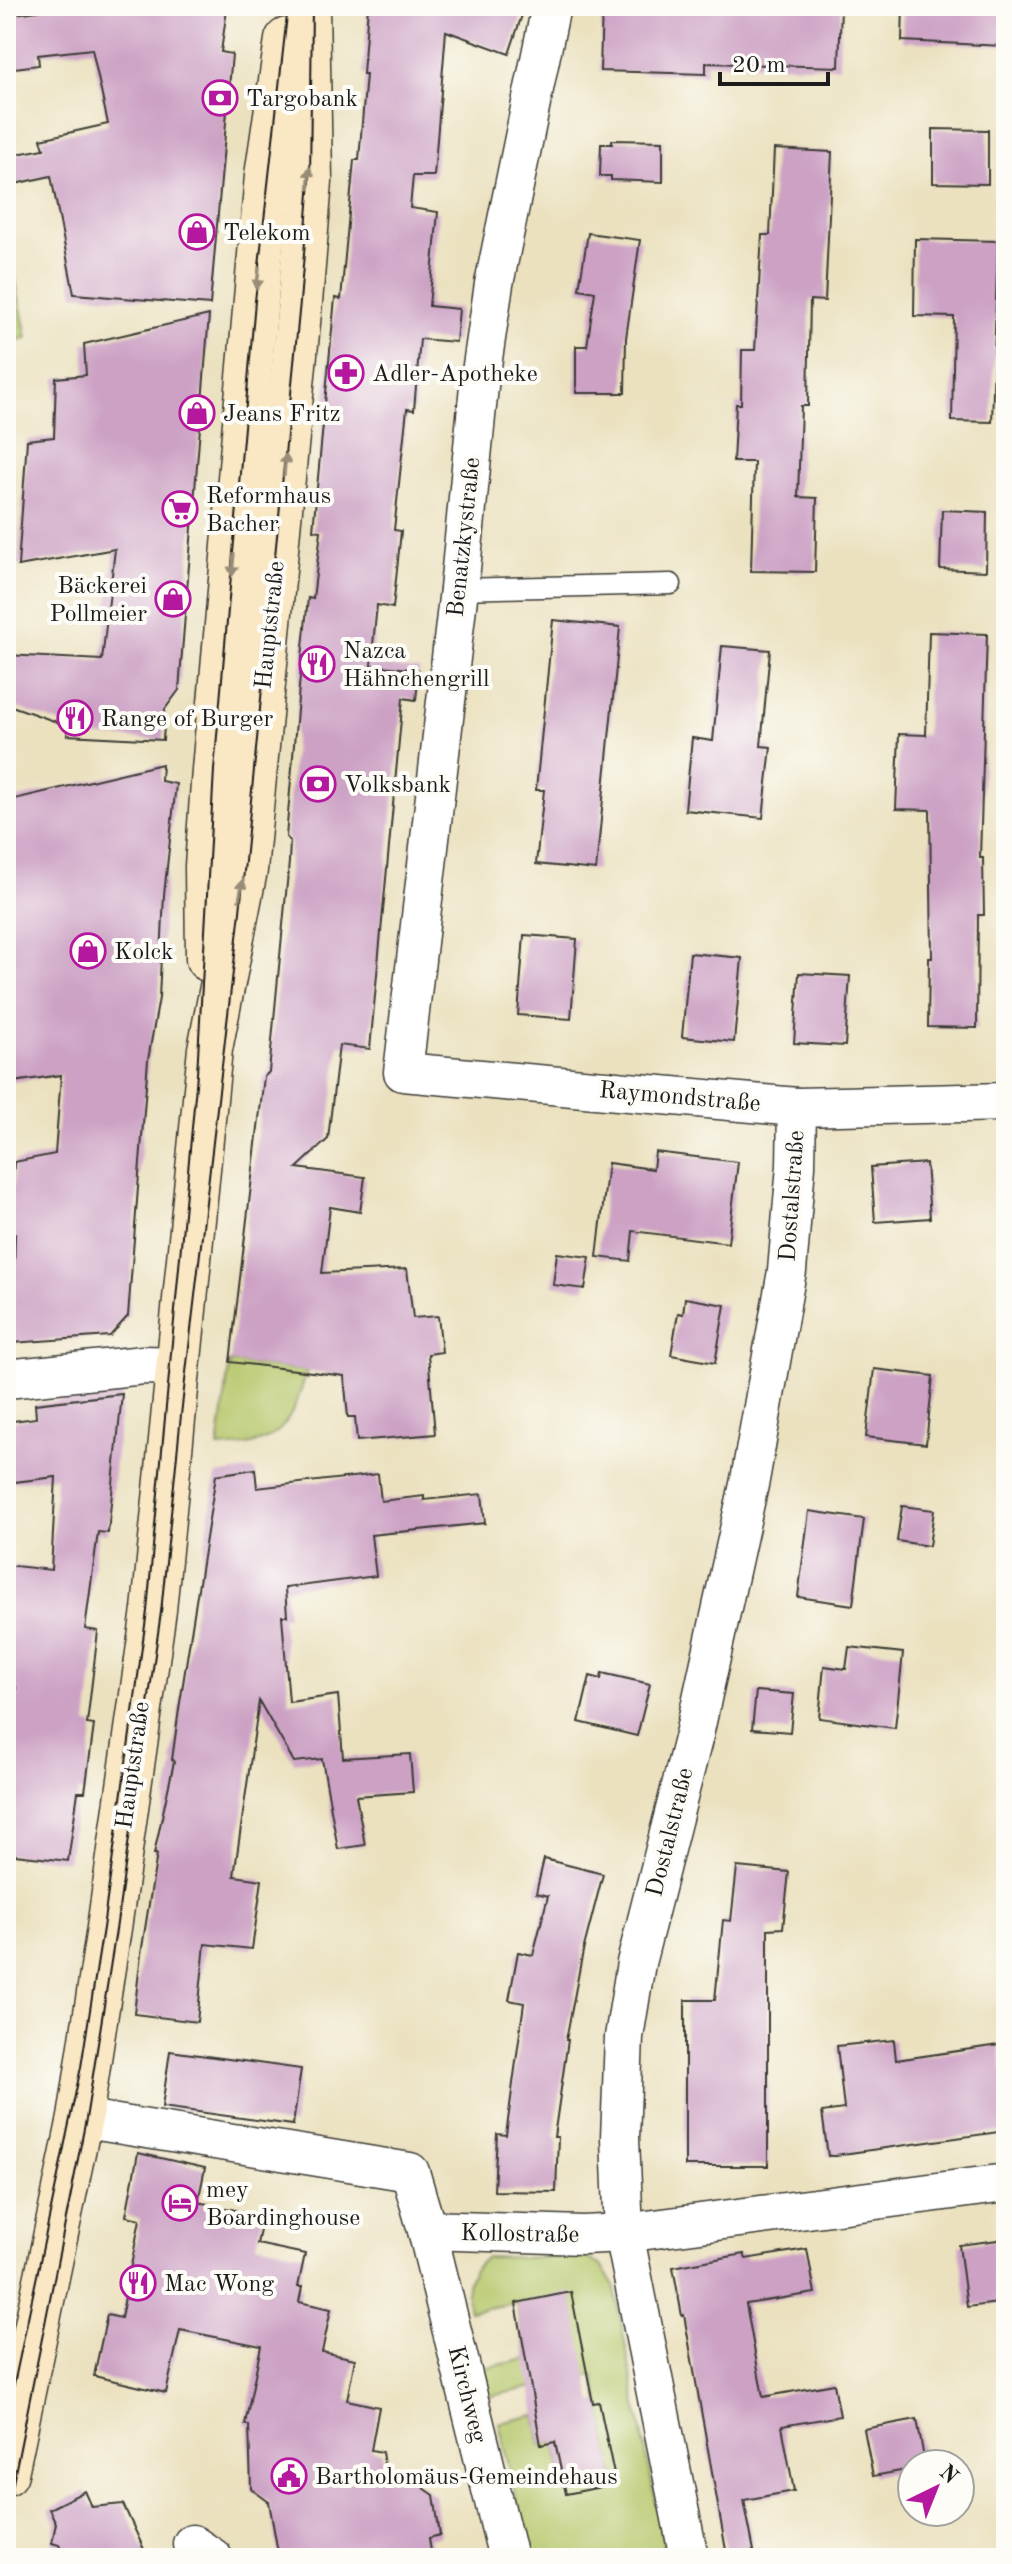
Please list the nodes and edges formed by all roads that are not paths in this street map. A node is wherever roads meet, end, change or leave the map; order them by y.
1 (293, 6) edge
2 (307, 6) edge
3 (551, 6) edge
4 (671, 584) dead end
5 (459, 589) junction
6 (210, 1049) junction
7 (403, 1072) joint
8 (1006, 1102) edge
9 (797, 1107) junction
10 (179, 1366) junction
11 (6, 1379) edge
12 (80, 2118) junction
13 (1006, 2183) edge
14 (427, 2230) junction
15 (624, 2233) junction
16 (6, 2473) edge
17 (508, 2558) edge
18 (689, 2558) edge

1 -> 6 street, Hauptstraße
6 -> 2 street, Hauptstraße
3 - 5 street, Benatzkystraße
4 - 5 lane
5 - 7 street, Benatzkystraße
6 - 10 street, Hauptstraße
7 - 9 street, Raymondstraße
8 - 9 street, Raymondstraße
9 - 15 street, Dostalstraße
10 - 11 street
10 - 12 street, Hauptstraße
12 - 14 street, Kollostraße
12 - 16 street, Hauptstraße
13 - 15 street, Kollostraße
14 - 15 street, Kollostraße
14 - 17 street, Kirchweg
15 - 18 street, Dostalstraße

